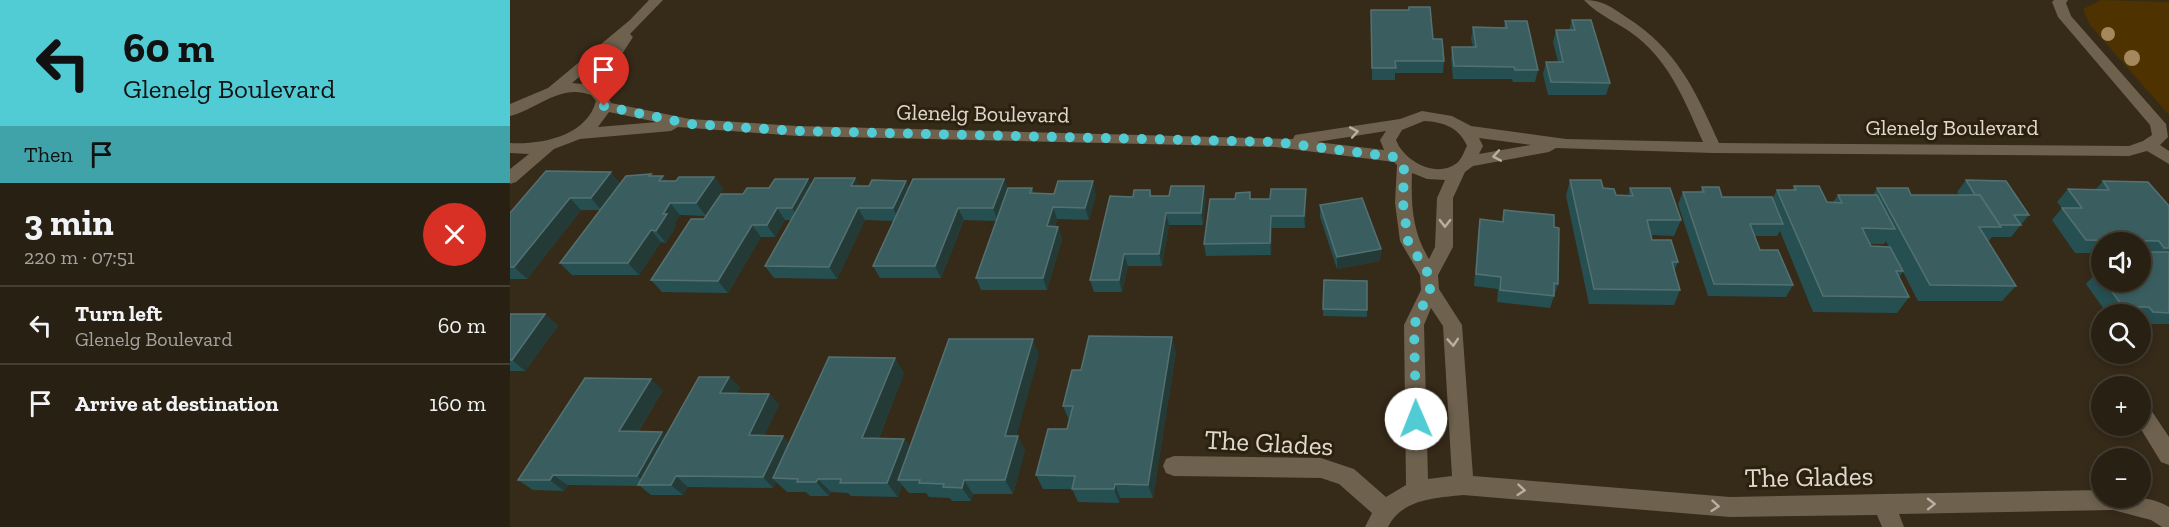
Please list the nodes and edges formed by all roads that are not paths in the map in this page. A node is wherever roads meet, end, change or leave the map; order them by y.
1 (656, 0) edge
2 (1591, 0) edge
3 (2061, 0) edge
4 (635, 23) junction
5 (554, 91) junction
6 (601, 99) junction
7 (514, 106) edge
8 (690, 124) junction
9 (1400, 124) junction
10 (1468, 131) junction
11 (578, 134) junction
12 (1275, 142) junction
13 (1566, 144) junction
14 (549, 145) junction
15 (2149, 146) junction
16 (510, 148) edge
17 (1713, 148) junction
18 (2169, 159) edge
19 (1399, 161) junction
20 (1464, 165) junction
21 (510, 178) edge
22 (1430, 282) junction
23 (2151, 427) edge
24 (2169, 455) edge
25 (1174, 466) dead end
26 (1463, 485) junction
27 (1417, 490) junction
28 (1884, 505) junction
29 (2165, 509) edge
30 (1380, 518) edge
31 (1893, 527) edge

1 - 4 street
2 - 17 street
3 - 15 street
4 - 5 street
4 - 6 street
5 - 6 street, Glenelg Boulevard
5 - 7 street
6 - 8 street, Glenelg Boulevard
6 - 11 street
8 - 11 street, Glenelg Boulevard
8 - 12 street, Glenelg Boulevard
9 - 10 street
12 -> 9 street, Glenelg Boulevard
9 - 19 street
10 - 13 street, Glenelg Boulevard
10 - 20 street
11 - 14 street
12 - 19 street, Glenelg Boulevard
13 - 17 street, Glenelg Boulevard
13 -> 20 street, Glenelg Boulevard
14 - 16 street
14 - 21 street
15 - 17 street, Glenelg Boulevard
15 - 18 street
19 - 20 street
19 - 22 street
20 -> 22 street
22 -> 26 street
22 - 27 street
23 - 24 street
25 - 30 street, The Glades
26 - 27 street, The Glades
26 -> 28 street, The Glades
27 - 30 street, The Glades
28 -> 29 street, The Glades
28 - 31 street

